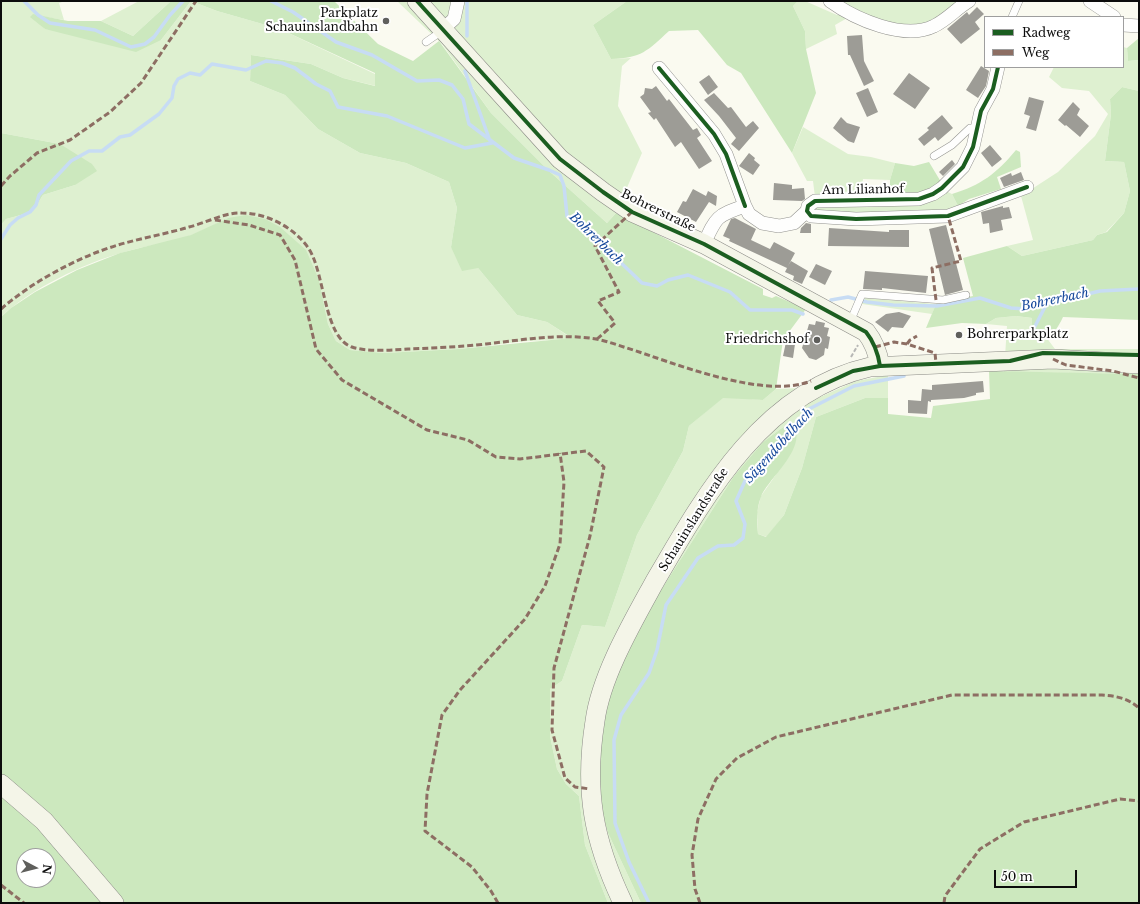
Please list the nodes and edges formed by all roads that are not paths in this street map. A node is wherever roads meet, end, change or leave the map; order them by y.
1 (417, 1) edge
2 (458, 1) edge
3 (830, 1) edge
4 (969, 1) edge
5 (1019, 1) edge
6 (1090, 1) edge
7 (1012, 16) edge
8 (1110, 16) edge
9 (1124, 24) edge
10 (1139, 26) edge
11 (443, 29) junction
12 (426, 42) dead end
13 (659, 68) dead end
14 (998, 68) edge
15 (976, 128) junction
16 (934, 156) dead end
17 (1027, 187) dead end
18 (745, 206) junction
19 (806, 211) junction
20 (704, 244) junction
21 (966, 295) dead end
22 (854, 314) junction
23 (1139, 364) edge
24 (880, 366) junction
25 (1, 784) edge
26 (114, 903) edge
27 (623, 903) edge

1 - 11 main road, Bohrerstraße
2 - 11 street
3 - 4 street
5 - 7 lane
6 - 8 street
9 - 10 street
11 - 12 lane
11 - 20 main road, Bohrerstraße
13 - 18 street
14 - 15 street, Am Lilianhof
15 - 16 lane
15 - 19 street, Am Lilianhof
17 - 19 street, Am Lilianhof
18 - 19 street, Am Lilianhof
18 - 20 street
20 - 22 main road, Bohrerstraße
21 - 22 lane
22 - 24 main road, Bohrerstraße
23 - 24 main road, Schauinslandstraße
24 - 27 main road, Schauinslandstraße
25 - 26 main road

